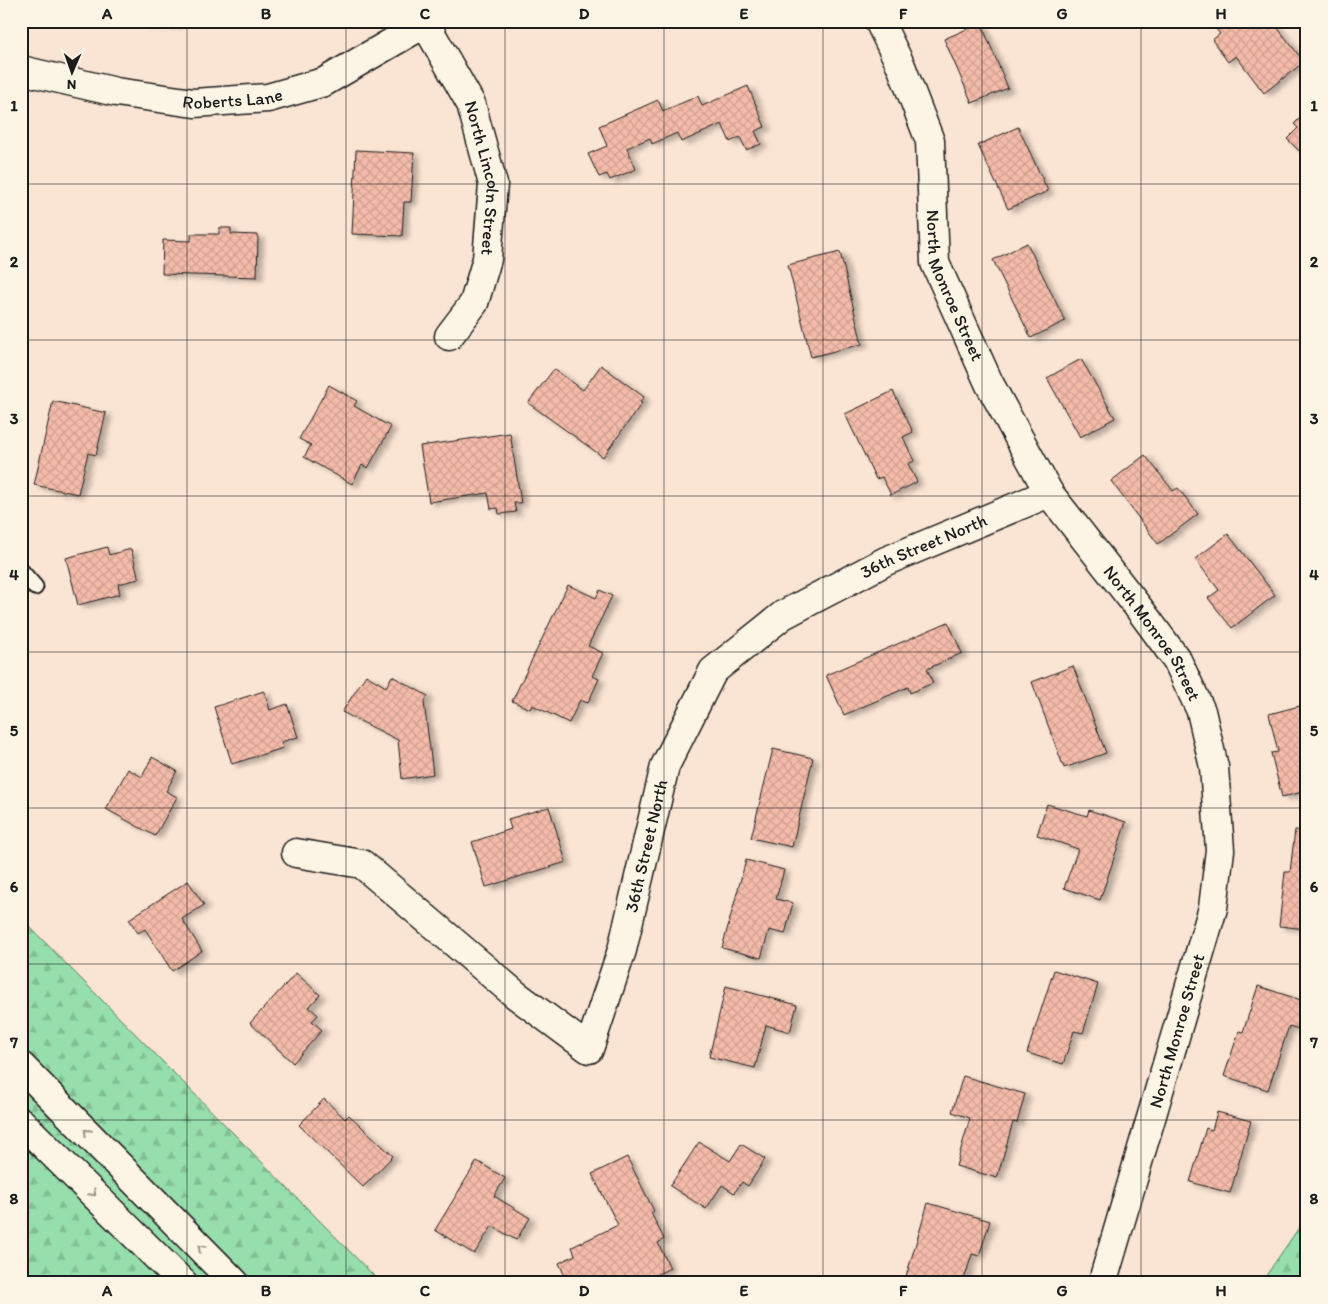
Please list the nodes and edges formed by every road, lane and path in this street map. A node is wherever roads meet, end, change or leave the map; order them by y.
1 (879, 21) edge
2 (427, 22) edge
3 (21, 70) edge
4 (449, 336) dead end
5 (1049, 493) junction
6 (21, 571) edge
7 (35, 587) dead end
8 (296, 853) dead end
9 (21, 1066) edge
10 (21, 1122) edge
11 (183, 1283) edge
12 (235, 1283) edge
13 (1104, 1283) edge

1 - 5 main road, North Monroe Street
2 - 3 main road, Roberts Lane
2 - 4 main road, North Lincoln Street
5 - 8 main road, 36th Street North
5 - 13 main road, North Monroe Street
6 - 7 lane
12 -> 9 main road
10 -> 11 main road

